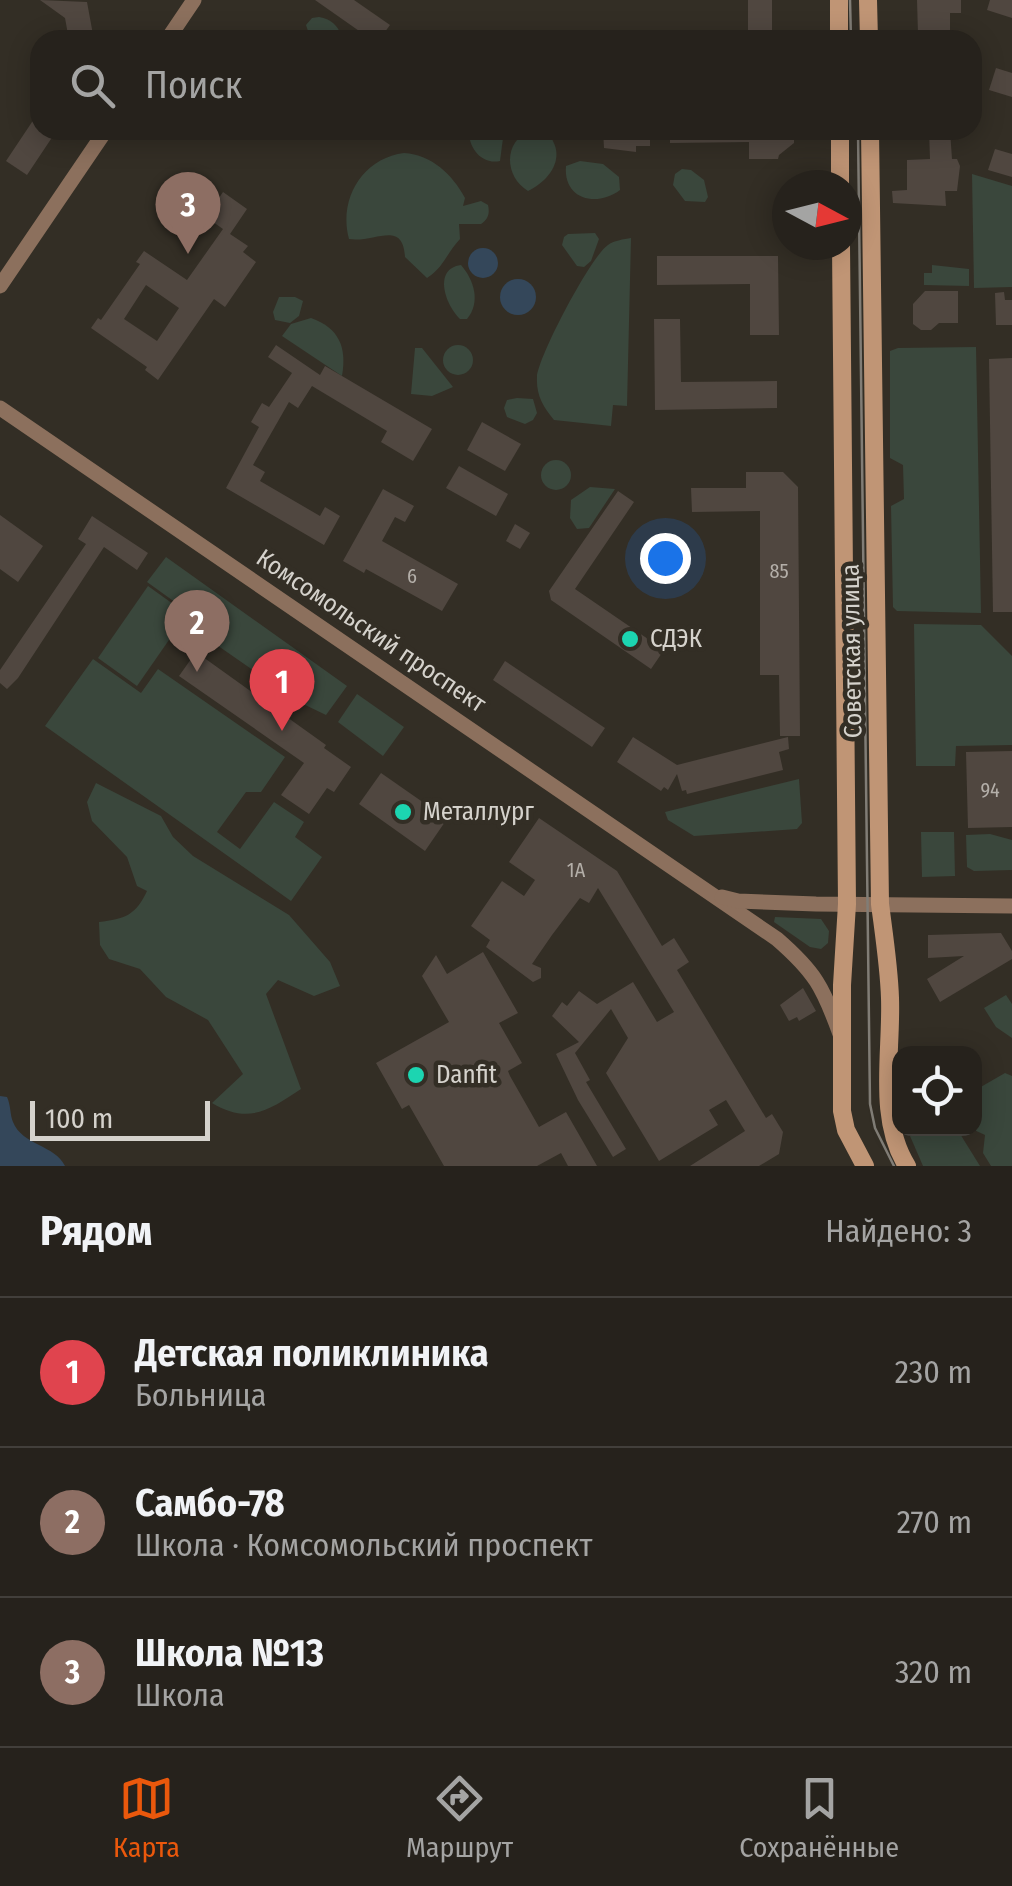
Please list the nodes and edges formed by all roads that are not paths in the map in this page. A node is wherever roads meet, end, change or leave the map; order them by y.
1 (194, 0) edge
2 (839, 0) edge
3 (868, 0) edge
4 (174, 30) edge
5 (839, 30) edge
6 (868, 30) edge
7 (99, 140) edge
8 (840, 140) edge
9 (870, 140) edge
10 (840, 170) edge
11 (841, 260) edge
12 (0, 286) edge
13 (0, 408) edge
14 (713, 895) junction
15 (847, 904) junction
16 (880, 904) junction
17 (1012, 906) edge
18 (842, 1037) junction
19 (865, 1166) edge
20 (907, 1166) edge

1 - 4 street
2 - 5 main road
3 - 6 main road
7 - 12 street
8 - 10 main road
9 - 16 main road, Советская улица
11 - 15 main road, Советская улица
13 - 14 street, Комсомольский проспект
14 - 15 street, Комсомольский проспект
14 - 18 street, Комсомольский проспект
15 - 16 street, Комсомольский проспект
15 - 18 main road, Советская улица
16 - 17 street, Комсомольский проспект
16 - 20 main road, Советская улица
18 - 19 main road, Советская улица

